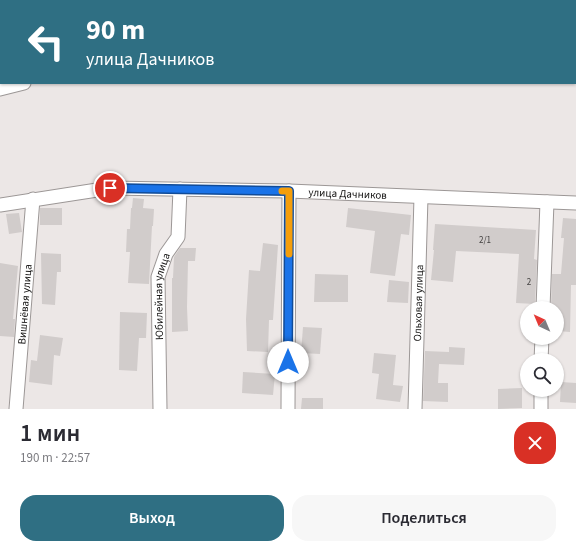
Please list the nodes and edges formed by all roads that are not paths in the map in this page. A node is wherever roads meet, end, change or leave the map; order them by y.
1 (20, 84) edge
2 (0, 89) edge
3 (180, 189) junction
4 (289, 191) junction
5 (421, 196) junction
6 (33, 199) junction
7 (548, 202) junction
8 (576, 203) edge
9 (0, 205) edge
10 (543, 301) edge
11 (541, 397) edge
12 (16, 409) edge
13 (160, 409) edge
14 (288, 409) edge
15 (415, 409) edge
16 (541, 409) edge

1 - 2 street
3 - 4 street, улица Дачников
3 - 6 street, улица Дачников
3 - 13 street, Юбилейная улица
4 - 5 street, улица Дачников
4 - 14 street
5 - 7 street, улица Дачников
5 - 15 street, Ольховая улица
6 - 9 street, улица Дачников
6 - 12 street, Вишнёвая улица
7 - 8 street, улица Дачников
7 - 10 street
11 - 16 street

